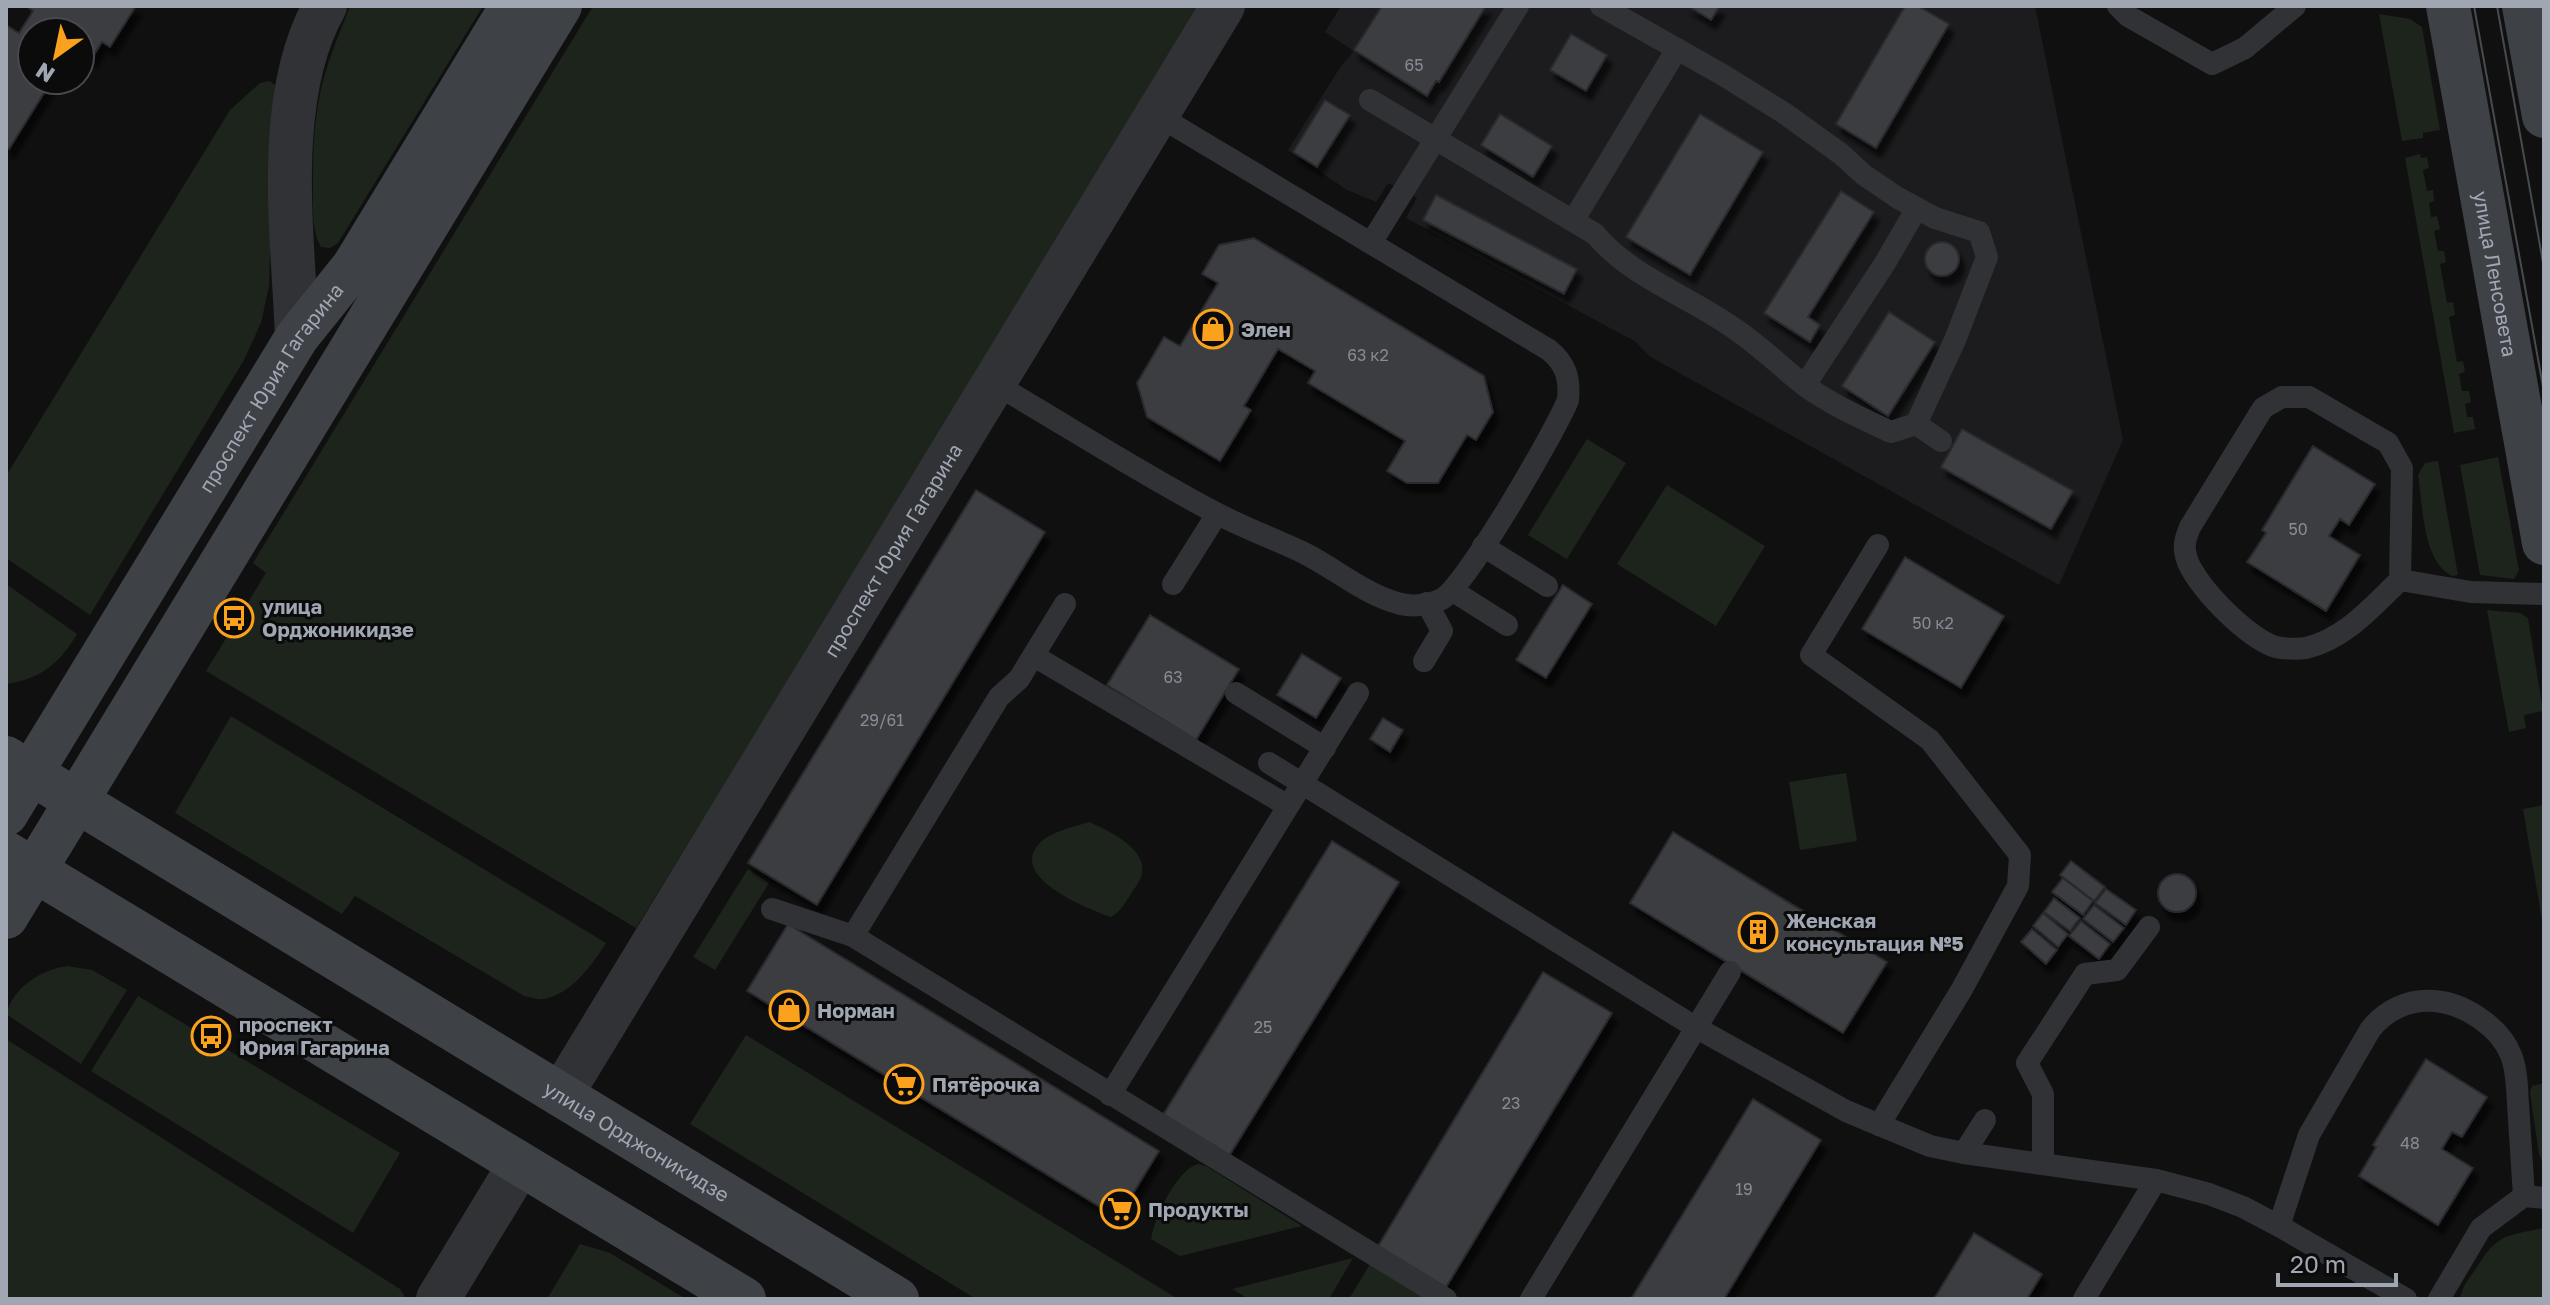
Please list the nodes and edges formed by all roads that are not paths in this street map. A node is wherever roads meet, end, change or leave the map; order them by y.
1 (325, 6) edge
2 (512, 6) edge
3 (560, 6) edge
4 (1223, 6) edge
5 (1518, 6) edge
6 (1601, 6) edge
7 (2118, 6) edge
8 (2295, 6) edge
9 (2448, 6) edge
10 (2524, 6) edge
11 (1677, 49) junction
12 (1370, 100) dead end
13 (1157, 115) junction
14 (2544, 116) edge
15 (1436, 139) junction
16 (1917, 208) junction
17 (1573, 221) junction
18 (1371, 243) junction
19 (297, 337) junction
20 (995, 384) junction
21 (1805, 385) junction
22 (1916, 424) junction
23 (1941, 441) dead end
24 (1217, 514) junction
25 (2544, 543) edge
26 (1878, 545) dead end
27 (1483, 546) junction
28 (2400, 580) junction
29 (1173, 584) dead end
30 (1547, 586) dead end
31 (1453, 591) junction
32 (2544, 594) edge
33 (1427, 603) junction
34 (1065, 604) dead end
35 (1507, 625) dead end
36 (1034, 656) junction
37 (1424, 661) dead end
38 (1236, 693) dead end
39 (1358, 693) dead end
40 (1325, 748) junction
41 (1269, 763) dead end
42 (18, 765) edge
43 (1302, 784) junction
44 (77, 800) junction
45 (1288, 806) junction
46 (6, 814) edge
47 (20, 861) edge
48 (772, 909) dead end
49 (6, 917) edge
50 (2149, 927) dead end
51 (853, 936) junction
52 (1730, 972) dead end
53 (1695, 1027) junction
54 (561, 1095) junction
55 (1110, 1095) junction
56 (1985, 1120) dead end
57 (1879, 1125) junction
58 (1964, 1153) junction
59 (520, 1164) junction
60 (2043, 1164) junction
61 (2156, 1180) junction
62 (2534, 1197) edge
63 (2279, 1226) junction
64 (438, 1299) edge
65 (744, 1299) edge
66 (897, 1299) edge
67 (1446, 1299) edge
68 (1531, 1299) edge
69 (2084, 1299) edge
70 (2406, 1299) edge
71 (2439, 1299) edge

1 - 19 street
2 - 19 main road, проспект Юрия Гагарина
3 - 44 main road
4 - 13 street, проспект Юрия Гагарина
5 - 15 lane
6 - 11 lane
7 - 8 lane
9 - 25 main road, улица Ленсовета
10 - 14 main road
11 - 16 lane
11 - 17 lane
12 - 15 lane
13 - 18 lane
13 - 20 street, проспект Юрия Гагарина
15 - 17 lane
15 - 18 lane
16 - 21 lane
16 - 22 lane
17 - 21 lane
18 - 27 lane
19 - 42 main road, проспект Юрия Гагарина
20 - 24 lane
20 - 54 street, проспект Юрия Гагарина
21 - 22 lane
22 - 23 lane
24 - 29 lane
24 - 33 lane
26 - 57 lane
27 - 30 lane
27 - 31 lane
28 - 28 lane
28 - 32 lane
31 - 33 lane
31 - 35 lane
33 - 37 lane
34 - 36 lane
36 - 45 lane
36 - 51 lane
38 - 40 lane
39 - 40 lane
40 - 43 lane
41 - 43 lane
42 - 44 main road, улица Орджоникидзе
42 - 46 main road, проспект Юрия Гагарина
43 - 45 lane
43 - 53 lane
44 - 47 main road
44 - 54 main road, улица Орджоникидзе
45 - 55 lane
47 - 49 main road
47 - 59 main road
48 - 51 lane
50 - 60 lane
51 - 55 lane
52 - 53 lane
53 - 57 lane
53 - 68 lane
54 - 66 main road, улица Орджоникидзе
55 - 67 lane
56 - 58 lane
57 - 58 lane
58 - 60 lane
59 - 64 street
59 - 65 main road
60 - 61 lane
61 - 63 lane
61 - 69 lane
62 - 63 lane
62 - 71 lane
63 - 70 lane

